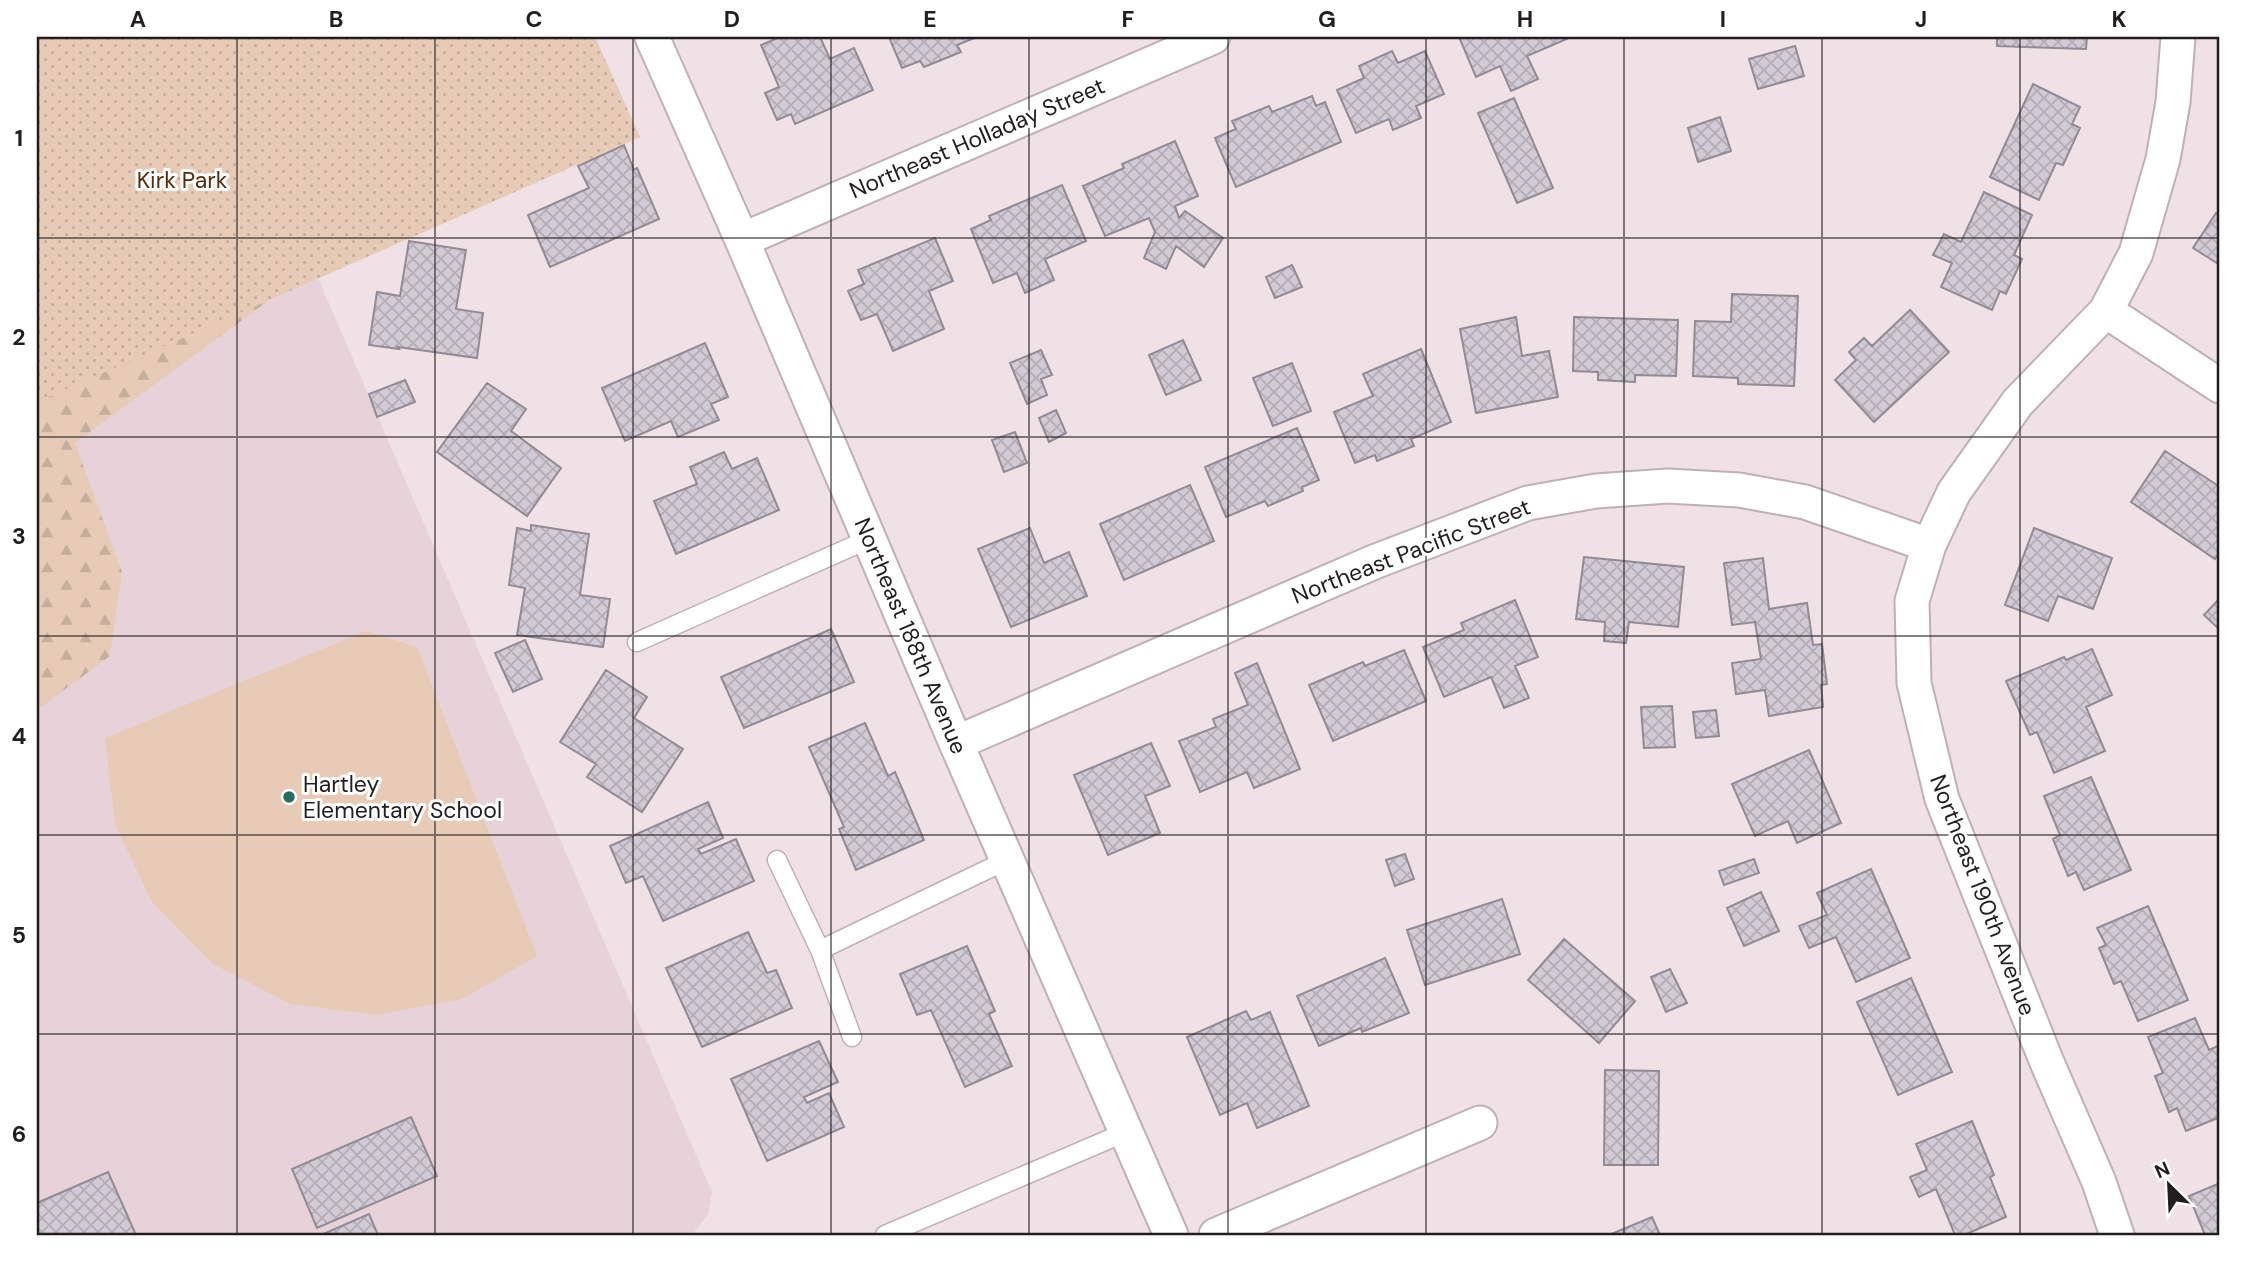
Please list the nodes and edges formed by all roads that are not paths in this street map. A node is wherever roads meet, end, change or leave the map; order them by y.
1 (652, 37) edge
2 (1213, 37) edge
3 (2178, 37) edge
4 (742, 240) junction
5 (2106, 312) junction
6 (2220, 386) edge
7 (869, 539) junction
8 (1929, 545) junction
9 (637, 642) dead end
10 (956, 743) junction
11 (777, 860) dead end
12 (1007, 860) junction
13 (820, 950) junction
14 (852, 1037) dead end
15 (1480, 1123) dead end
16 (1126, 1132) junction
17 (885, 1235) edge
18 (1171, 1235) edge
19 (1216, 1235) edge
20 (2117, 1235) edge

1 - 4 street, Northeast 188th Avenue
2 - 4 street, Northeast Holladay Street
3 - 5 street, Northeast 190th Avenue
4 - 7 street, Northeast 188th Avenue
5 - 6 street
5 - 8 street, Northeast 190th Avenue
7 - 9 lane
7 - 10 street, Northeast 188th Avenue
8 - 10 street, Northeast Pacific Street
8 - 20 street, Northeast 190th Avenue
10 - 12 street, Northeast 188th Avenue
11 - 13 lane
12 - 13 lane
12 - 16 street, Northeast 188th Avenue
13 - 14 lane
15 - 19 street
16 - 17 lane
16 - 18 street, Northeast 188th Avenue

